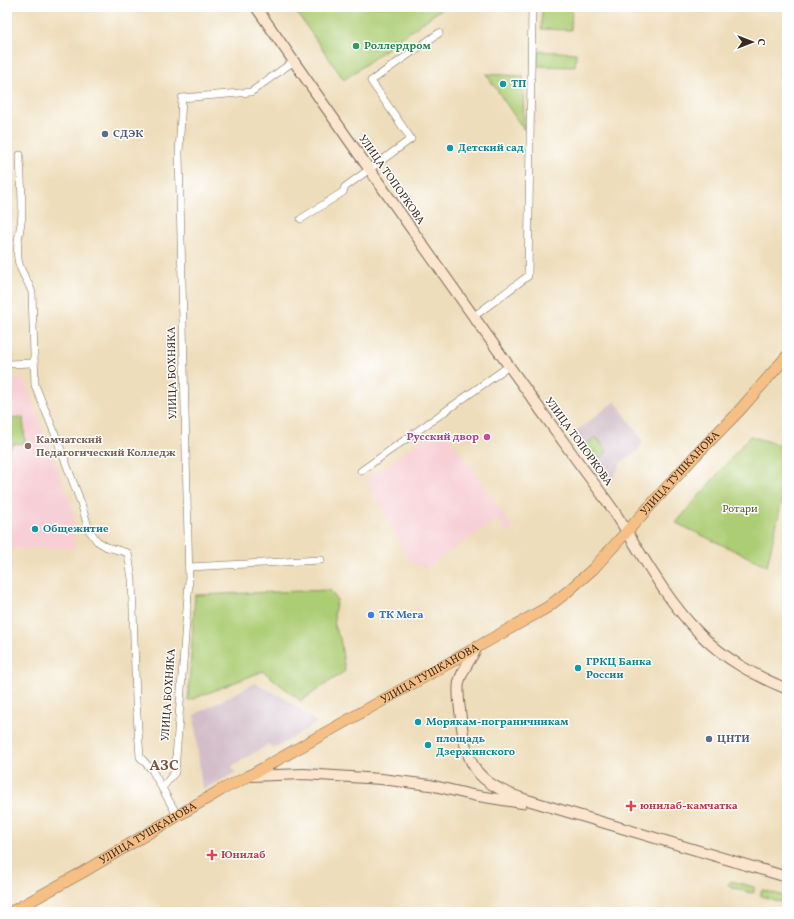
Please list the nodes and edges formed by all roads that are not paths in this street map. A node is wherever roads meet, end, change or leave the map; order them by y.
1 (256, 7) edge
2 (532, 7) edge
3 (439, 33) dead end
4 (294, 61) junction
5 (20, 155) dead end
6 (369, 169) junction
7 (302, 219) dead end
8 (473, 317) junction
9 (787, 356) edge
10 (33, 363) junction
11 (7, 364) edge
12 (509, 366) junction
13 (361, 471) dead end
14 (626, 533) junction
15 (321, 560) dead end
16 (189, 567) junction
17 (477, 646) junction
18 (787, 690) edge
19 (249, 776) junction
20 (162, 788) junction
21 (556, 808) junction
22 (177, 816) junction
23 (787, 877) edge
24 (11, 912) edge

1 - 4 main road, УЛИЦА ТОПОРКОВА
2 - 8 street
3 - 6 street
4 - 6 main road, УЛИЦА ТОПОРКОВА
4 - 16 street, УЛИЦА БОХНЯКА
5 - 10 street
6 - 7 street
6 - 8 main road, УЛИЦА ТОПОРКОВА
8 - 12 main road, УЛИЦА ТОПОРКОВА
9 - 14 main road, УЛИЦА ТУШКАНОВА
10 - 11 street
10 - 20 street
12 - 13 street
12 - 14 main road, УЛИЦА ТОПОРКОВА
14 - 17 main road, УЛИЦА ТУШКАНОВА
14 - 18 main road, УЛИЦА ТОПОРКОВА
15 - 16 street
16 - 20 street, УЛИЦА БОХНЯКА
17 - 19 main road, УЛИЦА ТУШКАНОВА
17 - 21 main road
19 - 21 main road
19 - 22 main road, УЛИЦА ТУШКАНОВА
20 - 22 street
21 - 23 main road
22 - 24 main road, УЛИЦА ТУШКАНОВА

